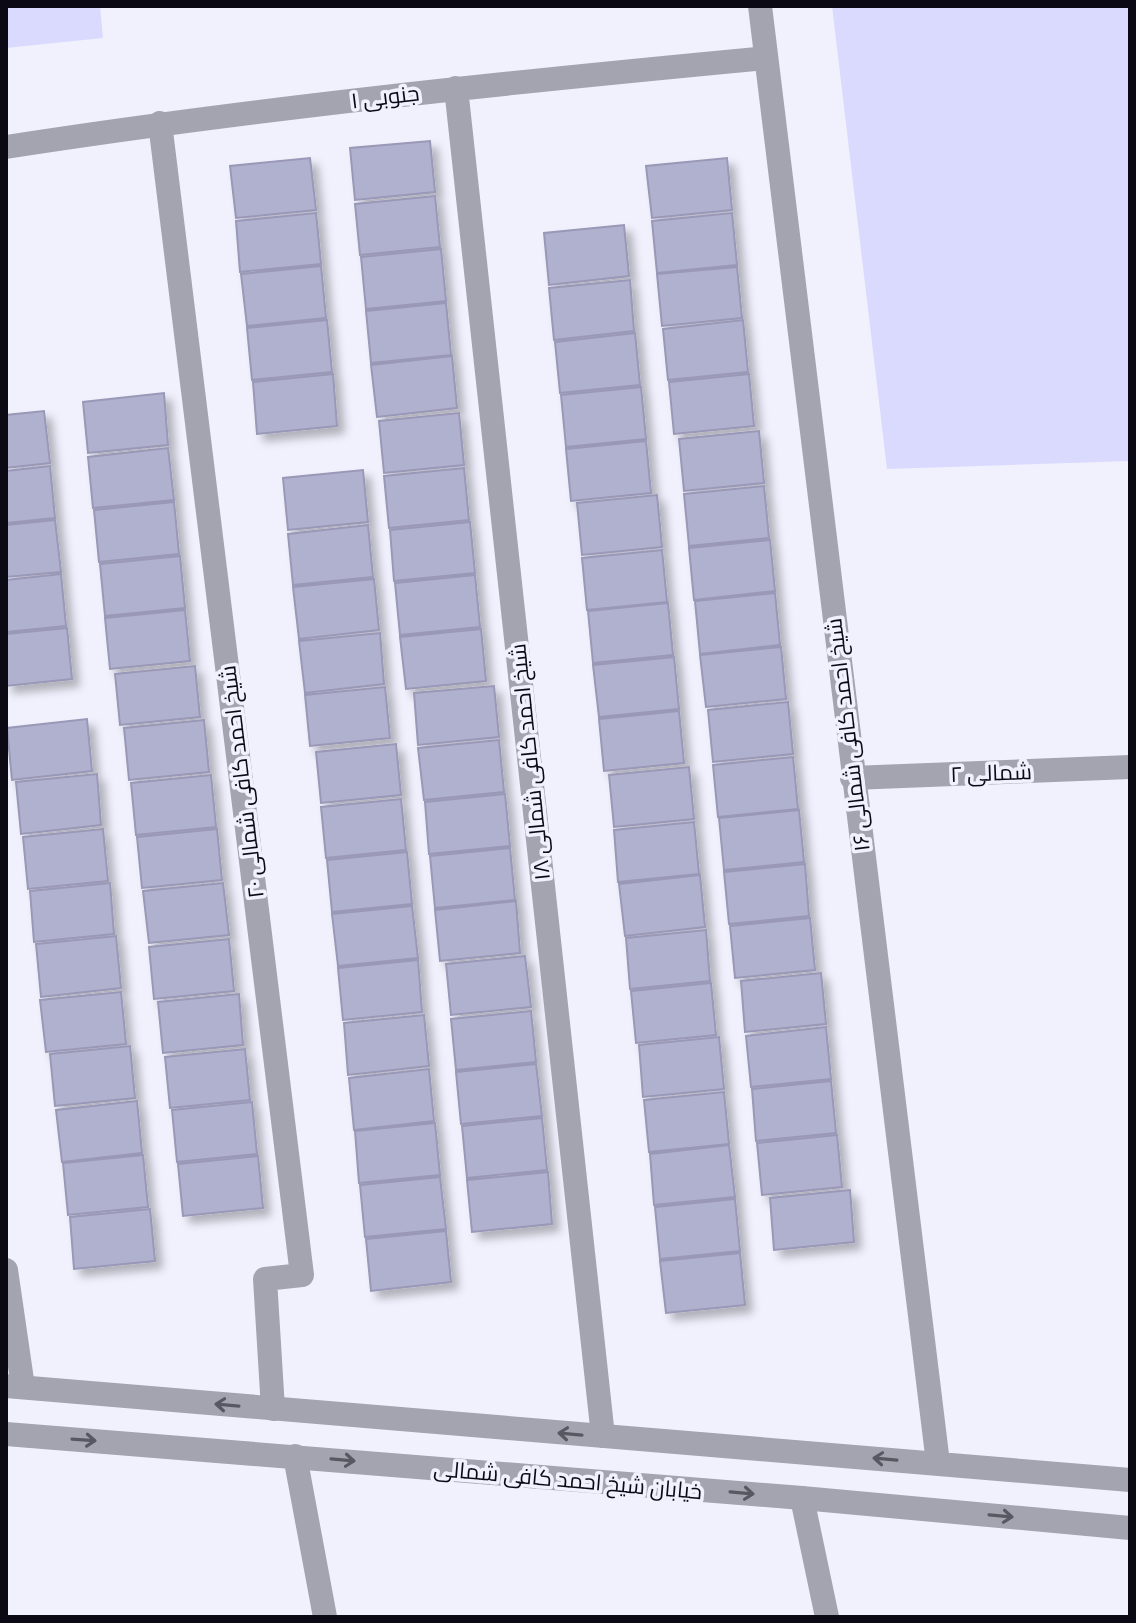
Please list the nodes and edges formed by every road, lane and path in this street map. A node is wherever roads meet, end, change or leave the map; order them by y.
1 (760, 6) edge
2 (766, 58) junction
3 (456, 88) junction
4 (160, 123) junction
5 (6, 147) edge
6 (1130, 767) edge
7 (852, 778) junction
8 (6, 1270) edge
9 (14, 1387) edge
10 (273, 1409) junction
11 (6, 1434) edge
12 (603, 1436) junction
13 (295, 1456) junction
14 (938, 1463) junction
15 (1130, 1480) edge
16 (802, 1498) junction
17 (1130, 1528) edge
18 (325, 1617) edge
19 (827, 1617) edge

1 - 2 street, شیخ احمد کافی شمالی ۱۶
2 - 3 street, جنوبی ۱
2 - 7 street, شیخ احمد کافی شمالی ۱۶
3 - 4 street, جنوبی ۱
3 - 12 street, شیخ احمد کافی شمالی ۱۸
4 - 5 street, جنوبی ۱
4 - 10 street, شیخ احمد کافی شمالی ۲۰
6 - 7 street, ۲ شمالی
7 - 14 street, شیخ احمد کافی شمالی ۱۶
8 - 9 street
10 -> 9 street, خیابان شیخ احمد کافی شمالی
12 -> 10 street, خیابان شیخ احمد کافی شمالی
11 -> 13 street, خیابان شیخ احمد کافی شمالی
14 -> 12 street, خیابان شیخ احمد کافی شمالی
13 -> 16 street, خیابان شیخ احمد کافی شمالی
13 - 18 street
14 - 15 street, خیابان شیخ احمد کافی شمالی
16 -> 17 street, خیابان شیخ احمد کافی شمالی
16 - 19 street

